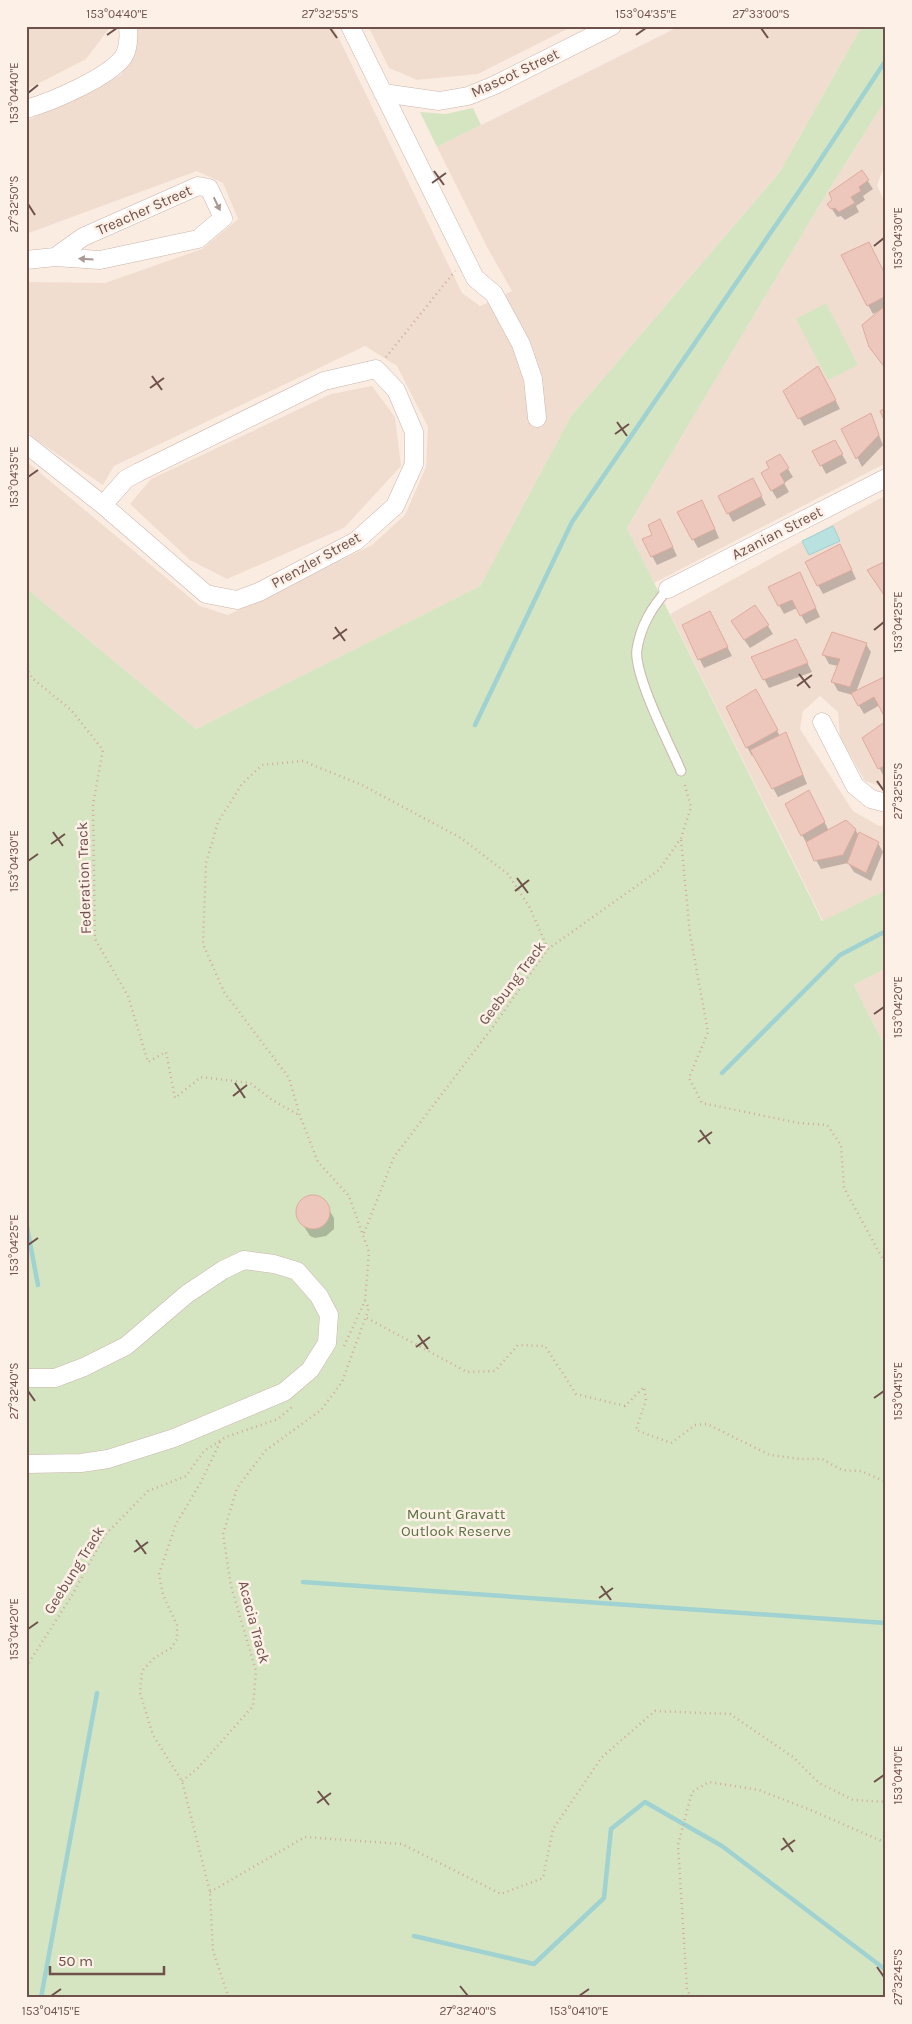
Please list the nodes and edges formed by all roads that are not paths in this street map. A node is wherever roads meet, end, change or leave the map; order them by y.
1 (128, 26) edge
2 (350, 26) edge
3 (612, 26) edge
4 (383, 93) junction
5 (26, 109) edge
6 (55, 257) junction
7 (26, 260) edge
8 (538, 418) dead end
9 (26, 444) edge
10 (886, 478) edge
11 (103, 505) junction
12 (668, 589) joint
13 (822, 722) dead end
14 (681, 770) road end
15 (886, 803) edge
16 (26, 1378) edge
17 (26, 1464) edge

1 - 5 street
2 - 4 street
3 - 4 street, Mascot Street
4 - 8 street
6 -> 6 street, Treacher Street
6 - 7 street, Treacher Street
9 - 11 street, Prenzler Street
10 - 12 street, Azanian Street
11 - 11 street, Prenzler Street
12 - 14 lane
13 - 15 street
16 - 17 street

